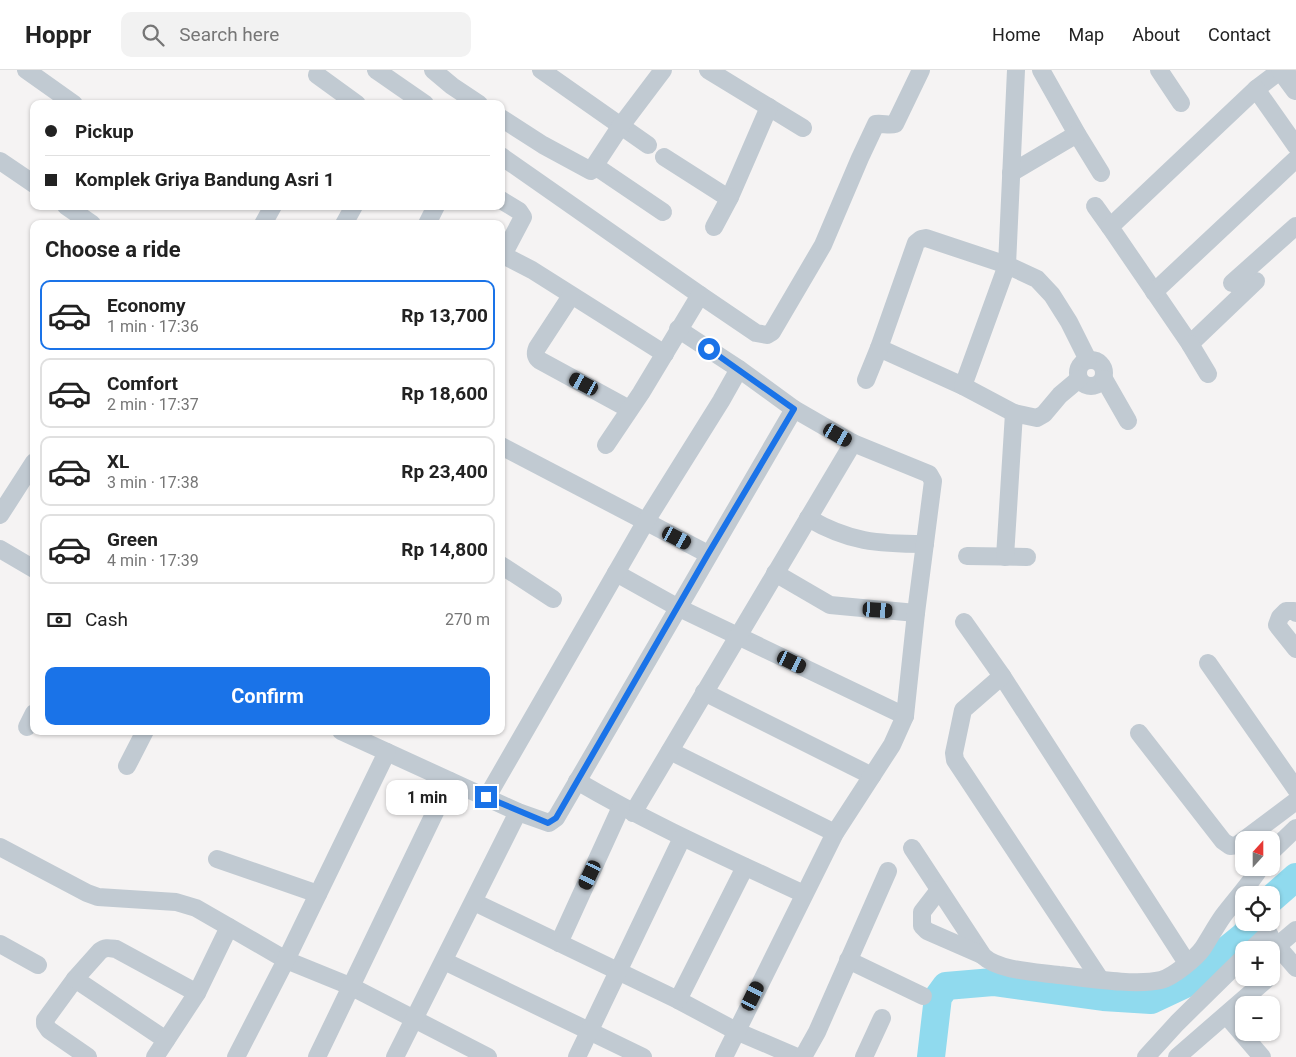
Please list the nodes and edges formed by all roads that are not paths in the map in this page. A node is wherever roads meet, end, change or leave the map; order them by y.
1 (26, 70) edge
2 (376, 70) edge
3 (433, 70) edge
4 (541, 70) edge
5 (708, 70) edge
6 (921, 70) edge
7 (1016, 70) edge
8 (1041, 70) edge
9 (1159, 70) edge
10 (1281, 70) edge
11 (655, 72) edge
12 (317, 75) dead end
13 (1256, 89) junction
14 (1296, 89) edge
15 (338, 99) edge
16 (68, 100) edge
17 (419, 100) edge
18 (473, 100) edge
19 (1181, 103) dead end
20 (769, 107) junction
21 (505, 121) edge
22 (620, 127) junction
23 (803, 128) dead end
24 (1077, 134) junction
25 (648, 145) dead end
26 (1296, 146) edge
27 (664, 157) dead end
28 (505, 159) edge
29 (1296, 159) edge
30 (0, 161) edge
31 (596, 166) junction
32 (1010, 173) junction
33 (1101, 173) dead end
34 (30, 181) edge
35 (730, 197) junction
36 (505, 202) edge
37 (1095, 206) dead end
38 (72, 210) edge
39 (663, 212) dead end
40 (86, 220) edge
41 (1296, 226) edge
42 (714, 227) dead end
43 (1110, 227) junction
44 (505, 251) edge
45 (505, 258) edge
46 (1007, 264) junction
47 (1256, 281) dead end
48 (1232, 283) dead end
49 (1154, 292) junction
50 (700, 294) junction
51 (571, 296) junction
52 (678, 329) junction
53 (1190, 344) junction
54 (879, 348) junction
55 (665, 354) junction
56 (1088, 360) junction
57 (739, 369) junction
58 (1208, 374) dead end
59 (1079, 379) junction
60 (1104, 379) junction
61 (866, 380) dead end
62 (963, 386) junction
63 (629, 409) junction
64 (794, 409) junction
65 (1014, 413) junction
66 (1128, 421) dead end
67 (852, 443) junction
68 (606, 445) dead end
69 (505, 448) edge
70 (30, 468) edge
71 (0, 515) edge
72 (808, 518) junction
73 (646, 521) junction
74 (924, 544) junction
75 (0, 549) edge
76 (708, 554) junction
77 (967, 556) dead end
78 (1004, 556) junction
79 (1027, 557) dead end
80 (30, 567) edge
81 (505, 568) edge
82 (616, 573) junction
83 (775, 573) junction
84 (552, 599) dead end
85 (677, 607) junction
86 (916, 613) junction
87 (1296, 613) edge
88 (964, 622) dead end
89 (738, 636) junction
90 (1296, 649) edge
91 (1208, 663) dead end
92 (1002, 676) junction
93 (704, 692) junction
94 (905, 716) junction
95 (1139, 733) dead end
96 (143, 735) edge
97 (350, 735) edge
98 (670, 751) junction
99 (387, 752) junction
100 (126, 766) dead end
101 (872, 776) junction
102 (450, 781) junction
103 (577, 781) junction
104 (1296, 789) edge
105 (486, 797) junction
106 (1296, 801) edge
107 (627, 810) junction
108 (518, 812) junction
109 (1296, 828) edge
110 (1256, 831) edge
111 (835, 833) junction
112 (682, 838) junction
113 (1280, 843) edge
114 (1235, 845) edge
115 (0, 847) edge
116 (912, 848) dead end
117 (217, 859) dead end
118 (745, 867) junction
119 (888, 871) dead end
120 (939, 890) junction
121 (318, 894) junction
122 (804, 894) junction
123 (474, 902) junction
124 (1235, 904) edge
125 (229, 927) junction
126 (1296, 930) edge
127 (1278, 941) edge
128 (560, 943) junction
129 (0, 944) edge
130 (983, 956) junction
131 (286, 960) junction
132 (848, 960) junction
133 (444, 961) junction
134 (1187, 963) junction
135 (38, 965) dead end
136 (1235, 966) edge
137 (619, 972) junction
138 (75, 979) junction
139 (1100, 980) junction
140 (350, 986) junction
141 (1259, 986) edge
142 (197, 993) junction
143 (922, 996) dead end
144 (678, 1000) junction
145 (1226, 1016) junction
146 (882, 1018) dead end
147 (415, 1019) junction
148 (736, 1030) junction
149 (590, 1031) junction
150 (166, 1040) junction
151 (88, 1057) edge
152 (155, 1057) edge
153 (236, 1057) edge
154 (317, 1057) edge
155 (395, 1057) edge
156 (488, 1057) edge
157 (577, 1057) edge
158 (643, 1057) edge
159 (724, 1057) edge
160 (798, 1057) edge
161 (803, 1057) edge
162 (864, 1057) edge
163 (1146, 1057) edge
164 (1177, 1057) edge
165 (1262, 1057) edge

1 - 16 street
2 - 17 street
3 - 18 street
4 - 22 street
5 - 20 street
6 - 50 street
7 - 32 street
8 - 24 street
9 - 19 street
10 - 13 street
10 - 14 street
11 - 22 street
12 - 15 street
13 - 26 street
13 - 43 street
20 - 23 street
20 - 35 street
21 - 31 street
22 - 25 street
22 - 31 street
24 - 32 street
24 - 33 street
27 - 35 street
28 - 50 street
29 - 49 street
30 - 34 street
31 - 39 street
32 - 46 street
35 - 42 street
36 - 44 street
37 - 43 street
38 - 40 street
41 - 48 street
43 - 49 street
45 - 51 street
46 - 54 street
46 - 56 street
46 - 62 street
47 - 53 street
49 - 53 street
50 - 52 street
51 - 55 street
51 - 63 street
52 - 55 street
52 - 57 street
53 - 58 street
54 - 61 street
54 - 62 street
55 - 63 street
56 - 59 street
56 - 60 street
57 - 64 street
57 - 73 street
59 - 60 street
59 - 65 street
60 - 66 street
62 - 65 street
63 - 68 street
64 - 67 street
64 - 76 street
65 - 78 street
67 - 72 street
67 - 74 street
69 - 73 street
70 - 71 street
72 - 74 street
72 - 83 street
73 - 76 street
73 - 82 street
74 - 86 street
75 - 80 street
76 - 85 street
77 - 78 street
78 - 79 street
81 - 84 street
82 - 85 street
82 - 105 street
83 - 86 street
83 - 89 street
85 - 89 street
85 - 103 street
86 - 94 street
87 - 90 street
88 - 92 street
89 - 93 street
89 - 94 street
91 - 104 street
92 - 134 street
92 - 139 street
93 - 98 street
93 - 101 street
94 - 101 street
95 - 114 street
96 - 100 street
97 - 99 street
98 - 107 street
98 - 111 street
99 - 102 street
99 - 121 street
101 - 111 street
102 - 105 street
102 - 140 street
103 - 107 street
103 - 108 street
105 - 108 street
106 - 110 street
107 - 112 street
107 - 128 street
108 - 123 street
109 - 113 street
111 - 122 street
112 - 118 street
112 - 137 street
115 - 125 street
116 - 120 street
117 - 121 street
118 - 122 street
118 - 144 street
119 - 132 street
120 - 130 street
120 - 130 street
121 - 131 street
122 - 148 street
123 - 128 street
123 - 133 street
124 - 134 street
125 - 131 street
125 - 142 street
126 - 127 street
128 - 137 street
129 - 135 street
130 - 139 street
131 - 140 street
131 - 153 street
132 - 143 street
132 - 161 street
133 - 147 street
133 - 149 street
134 - 139 street
136 - 163 street
137 - 144 street
137 - 149 street
138 - 142 street
138 - 150 street
138 - 151 street
140 - 147 street
140 - 154 street
141 - 145 street
142 - 150 street
144 - 148 street
145 - 164 street
145 - 165 street
146 - 162 street
147 - 155 street
147 - 156 street
148 - 159 street
148 - 160 street
149 - 157 street
149 - 158 street
150 - 152 street

